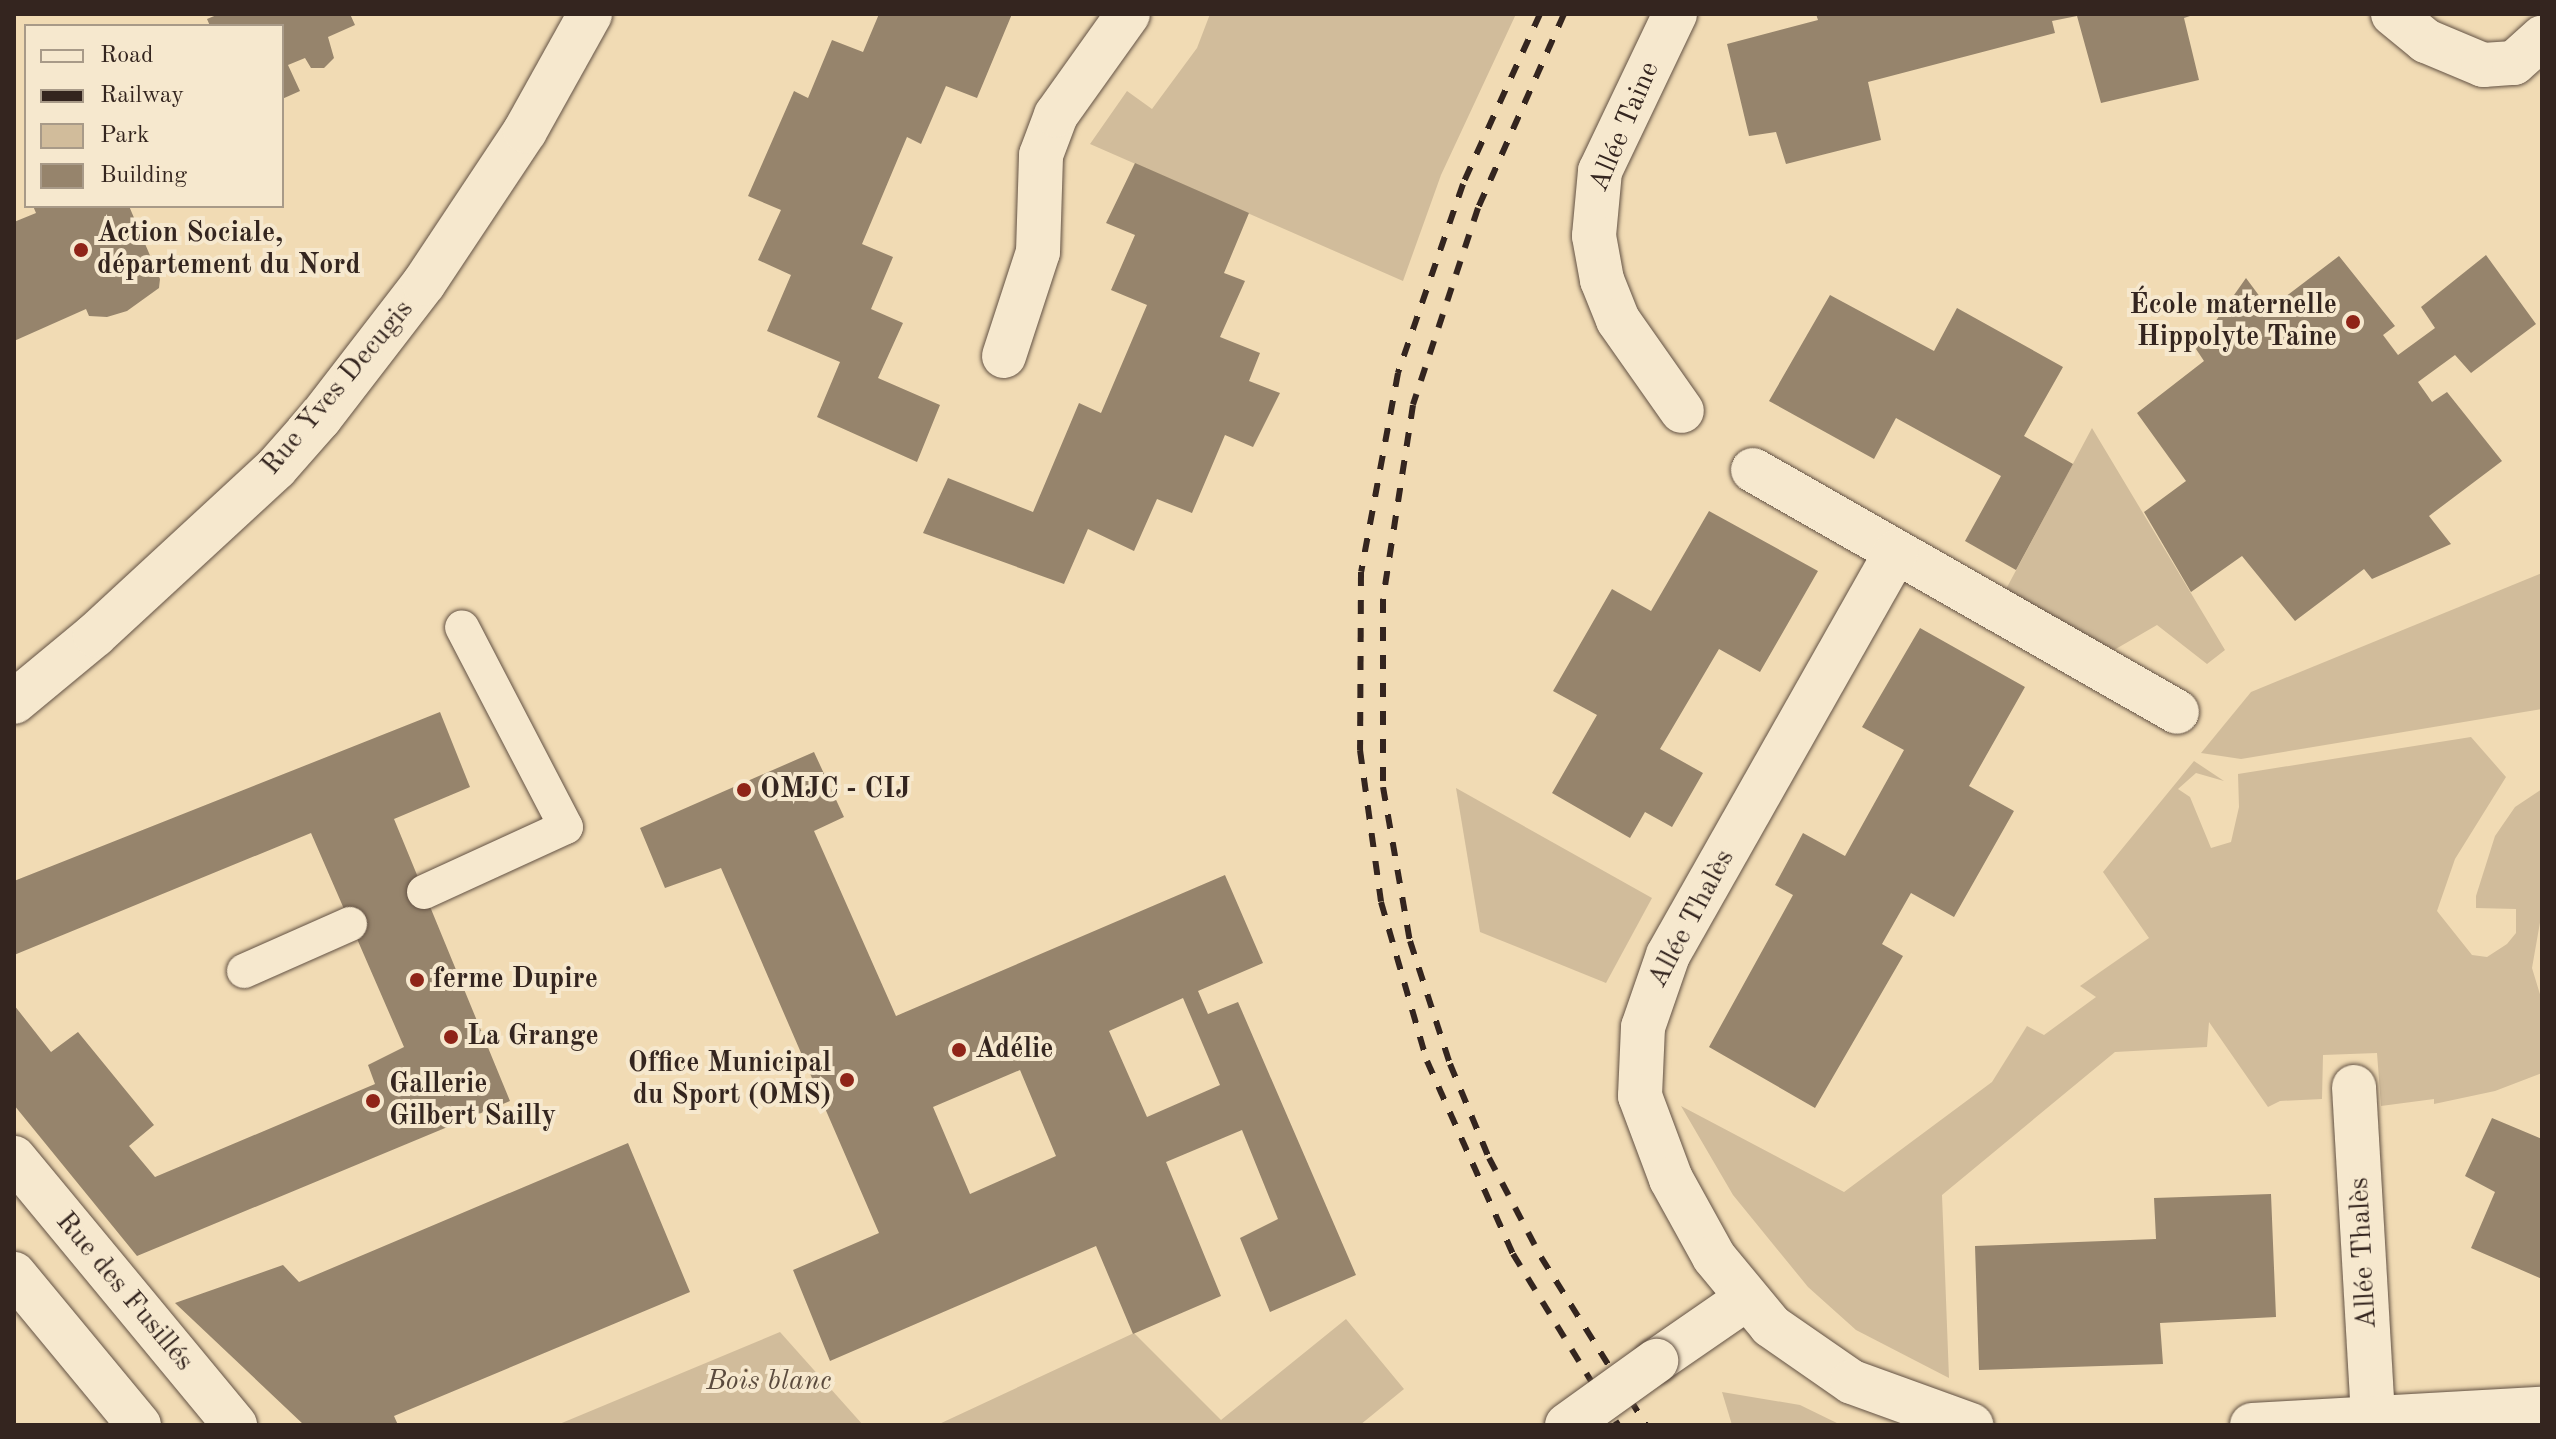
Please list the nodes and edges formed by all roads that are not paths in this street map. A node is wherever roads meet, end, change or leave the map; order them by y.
1 (590, 14) edge
2 (1128, 14) edge
3 (1675, 14) edge
4 (2393, 14) edge
5 (2542, 38) edge
6 (1004, 356) dead end
7 (1682, 411) dead end
8 (1753, 470) dead end
9 (1896, 552) junction
10 (462, 627) dead end
11 (14, 702) edge
12 (2177, 712) dead end
13 (424, 892) dead end
14 (350, 924) dead end
15 (244, 971) dead end
16 (2354, 1087) dead end
17 (14, 1158) edge
18 (14, 1274) edge
19 (1746, 1299) junction
20 (2542, 1409) edge
21 (2373, 1419) junction
22 (139, 1425) edge
23 (235, 1425) edge
24 (1567, 1425) edge
25 (1971, 1425) edge
26 (2252, 1425) edge

1 - 11 street, Rue Yves Decugis
2 - 6 street
3 - 7 street, Allée Taine
4 - 5 street
8 - 9 street
9 - 12 street
9 - 19 street, Allée Thalès
10 - 13 lane
14 - 15 lane
16 - 21 street, Allée Thalès
17 - 23 street, Rue des Fusillés
18 - 22 street
19 - 24 street, bridge
19 - 25 street, Allée Thalès
20 - 21 street
21 - 26 street

